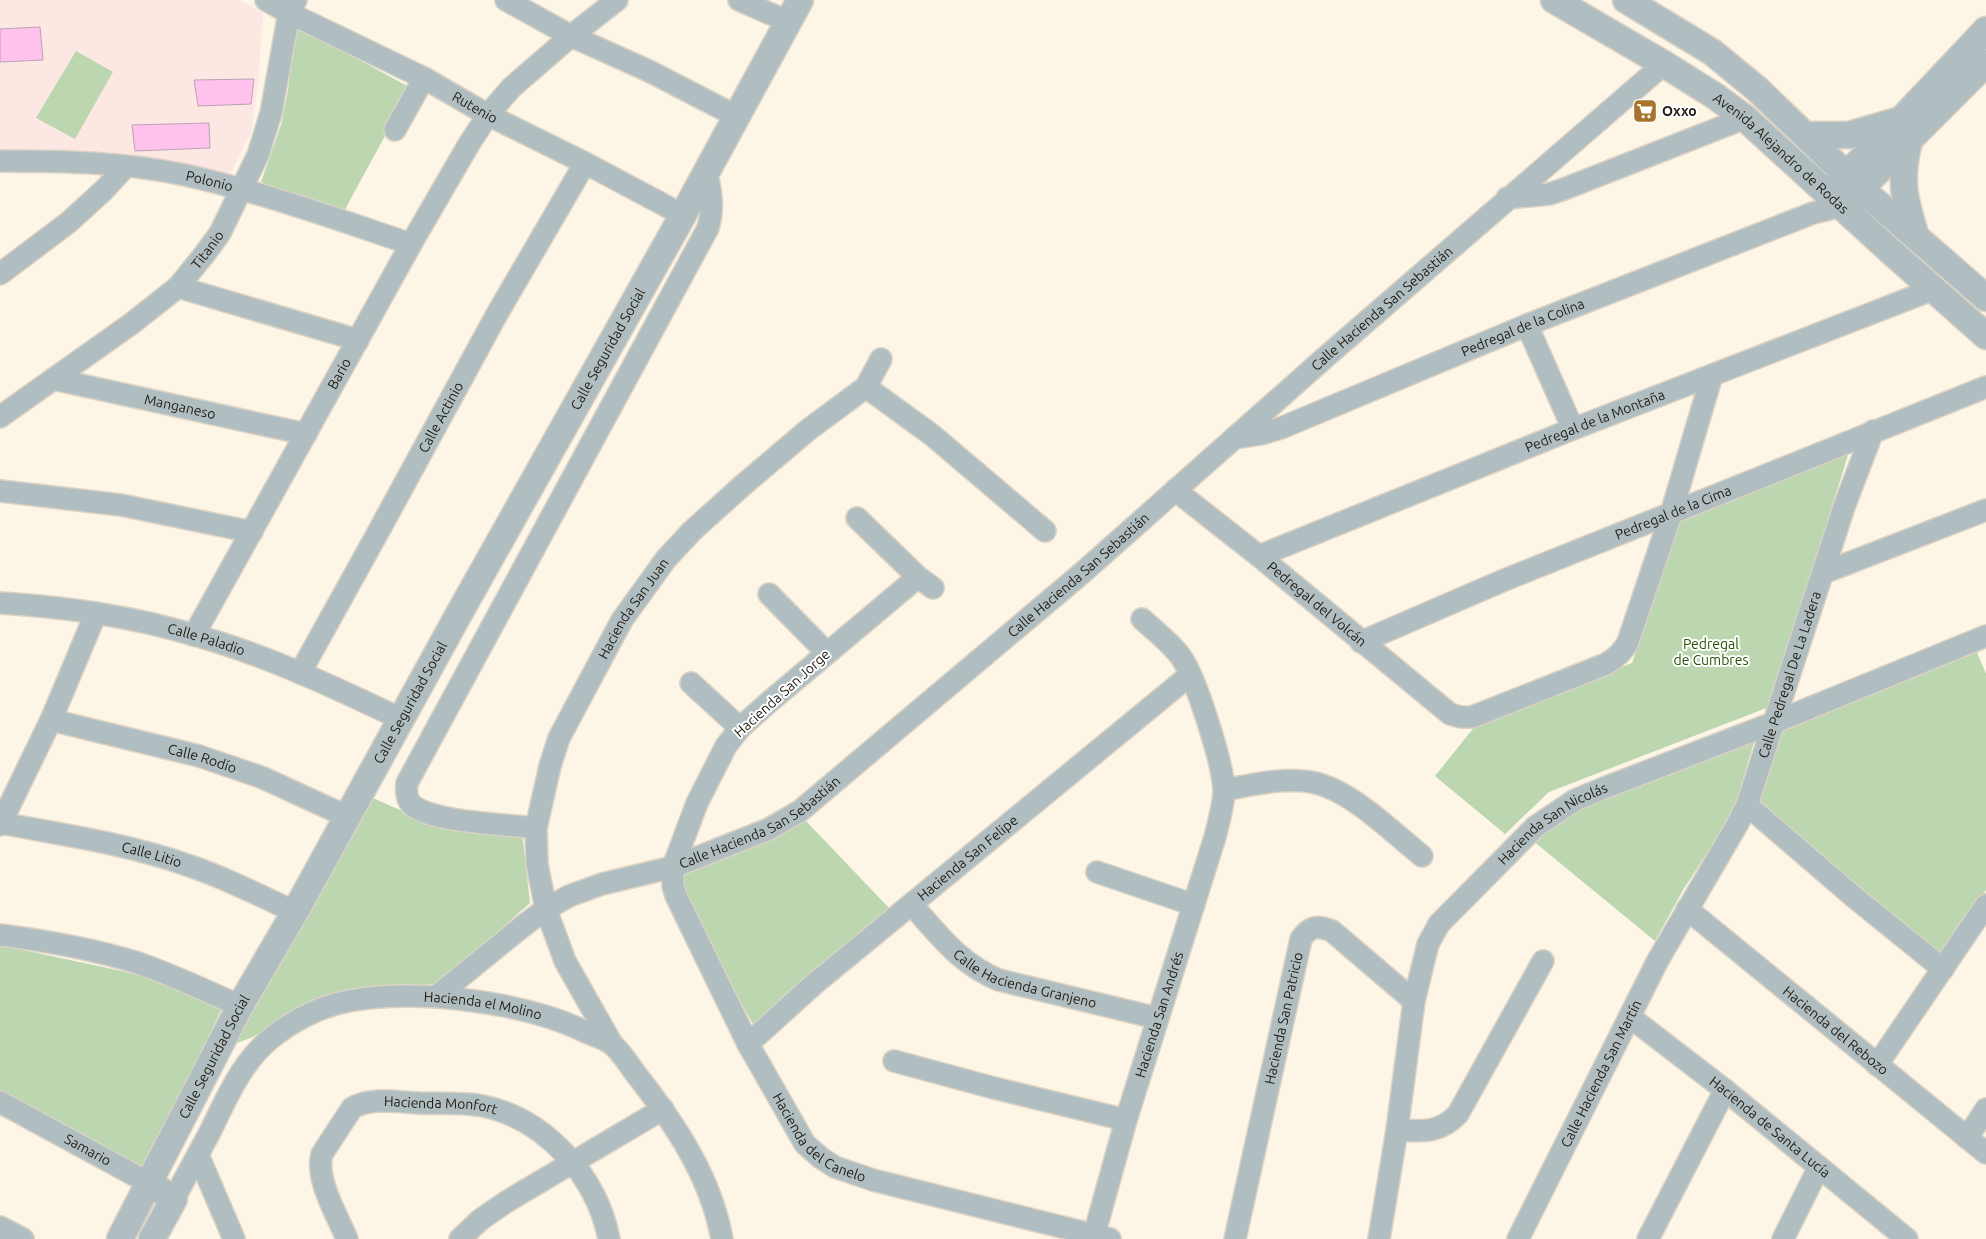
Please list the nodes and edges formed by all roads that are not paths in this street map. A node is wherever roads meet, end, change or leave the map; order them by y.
1 (266, 0) edge
2 (506, 0) edge
3 (617, 0) edge
4 (739, 0) edge
5 (1554, 0) edge
6 (1626, 0) edge
7 (293, 7) edge
8 (794, 11) edge
9 (1986, 30) edge
10 (571, 36) junction
11 (1986, 63) edge
12 (1664, 64) junction
13 (424, 78) junction
14 (488, 115) junction
15 (736, 116) junction
16 (1745, 118) junction
17 (395, 130) dead end
18 (1906, 130) junction
19 (1807, 135) junction
20 (0, 161) edge
21 (585, 163) junction
22 (126, 166) junction
23 (706, 170) junction
24 (1854, 182) junction
25 (243, 189) junction
26 (1507, 198) junction
27 (1828, 204) junction
28 (683, 215) junction
29 (1916, 237) junction
30 (411, 244) junction
31 (0, 274) edge
32 (178, 287) junction
33 (1934, 289) junction
34 (1986, 298) edge
35 (1527, 325) junction
36 (1986, 336) edge
37 (358, 340) junction
38 (881, 359) dead end
39 (1712, 375) junction
40 (53, 379) junction
41 (866, 387) junction
42 (1986, 387) edge
43 (0, 417) edge
44 (1573, 429) junction
45 (1873, 431) junction
46 (306, 434) junction
47 (1234, 438) junction
48 (0, 490) edge
49 (1175, 490) junction
50 (1986, 510) edge
51 (1670, 514) junction
52 (857, 518) dead end
53 (1045, 531) dead end
54 (252, 532) junction
55 (1259, 556) junction
56 (1823, 573) junction
57 (769, 594) dead end
58 (0, 603) edge
59 (96, 613) junction
60 (1142, 619) dead end
61 (194, 635) junction
62 (1985, 640) edge
63 (1361, 642) junction
64 (826, 652) junction
65 (300, 673) junction
66 (1190, 675) junction
67 (691, 683) dead end
68 (401, 719) junction
69 (51, 720) junction
70 (1773, 723) junction
71 (740, 728) junction
72 (1224, 790) junction
73 (1747, 805) junction
74 (348, 817) junction
75 (0, 824) edge
76 (536, 828) junction
77 (1422, 856) dead end
78 (673, 867) junction
79 (1097, 872) dead end
80 (912, 905) junction
81 (1194, 905) junction
82 (1986, 905) edge
83 (546, 909) junction
84 (1687, 909) junction
85 (295, 912) junction
86 (0, 935) edge
87 (1542, 961) dead end
88 (1943, 969) junction
89 (437, 996) junction
90 (1414, 1001) junction
91 (240, 1006) junction
92 (1630, 1017) junction
93 (1157, 1018) junction
94 (612, 1044) junction
95 (748, 1044) junction
96 (894, 1061) dead end
97 (1878, 1065) junction
98 (1725, 1090) junction
99 (0, 1102) edge
100 (663, 1109) junction
101 (1986, 1109) edge
102 (1126, 1120) junction
103 (1397, 1130) junction
104 (1966, 1138) junction
105 (1986, 1153) edge
106 (198, 1155) junction
107 (573, 1162) junction
108 (1819, 1167) junction
109 (149, 1183) junction
110 (174, 1199) junction
111 (0, 1227) edge
112 (1099, 1238) edge
113 (23, 1239) edge
114 (120, 1239) edge
115 (152, 1239) edge
116 (234, 1239) edge
117 (347, 1239) edge
118 (460, 1239) edge
119 (609, 1239) edge
120 (722, 1239) edge
121 (1235, 1239) edge
122 (1379, 1239) edge
123 (1518, 1239) edge
124 (1648, 1239) edge
125 (1783, 1239) edge
126 (1907, 1239) edge

1 - 7 street, Rutenio
2 - 10 street
3 - 10 street, Bario
4 - 8 street
5 - 12 street, Avenida Alejandro de Rodas
6 - 19 street, Avenida Alejandro de Rodas
7 - 13 street, Rutenio
7 - 25 street, Titanio
8 - 15 street, Calle Seguridad Social
9 - 18 street
10 - 14 street, Bario
10 - 15 street
11 - 18 street
12 - 16 street, Avenida Alejandro de Rodas
12 - 26 street, Calle Hacienda San Sebastián
13 - 14 street, Rutenio
13 - 17 street
14 - 21 street, Rutenio
14 - 30 street, Bario
15 - 23 street, Calle Seguridad Social
16 - 26 street
16 - 27 street, Avenida Alejandro de Rodas
18 - 19 street
18 - 24 street
18 - 29 street
19 - 24 street, Avenida Alejandro de Rodas
20 - 22 street, Polonio
21 - 28 street, Rutenio
21 - 65 street, Calle Actinio
22 - 25 street, Polonio
22 - 31 street
23 - 28 street, Calle Seguridad Social
23 - 76 street
24 - 27 street
24 - 29 street, Avenida Alejandro de Rodas
25 - 30 street, Polonio
25 - 32 street, Titanio
26 - 47 street, Calle Hacienda San Sebastián
27 - 33 street, Avenida Alejandro de Rodas
27 - 35 street, Pedregal de la Colina
28 - 68 street, Calle Seguridad Social
29 - 34 street, Avenida Alejandro de Rodas
30 - 37 street, Bario
32 - 37 street
32 - 40 street, Titanio
33 - 36 street, Avenida Alejandro de Rodas
33 - 39 street, Pedregal de la Montaña
35 - 44 street
35 - 47 street, Pedregal de la Colina
37 - 46 street, Bario
38 - 41 street
39 - 44 street, Pedregal de la Montaña
39 - 51 street
40 - 43 street, Titanio
40 - 46 street, Manganeso
41 - 53 street
41 - 76 street, Hacienda San Juan
42 - 45 street, Pedregal de la Cima
44 - 55 street, Pedregal de la Montaña
45 - 51 street, Pedregal de la Cima
45 - 56 street, Calle Pedregal De La Ladera
46 - 54 street, Bario
47 - 49 street, Calle Hacienda San Sebastián
48 - 54 street
49 - 55 street, Pedregal del Volcán
49 - 78 street, Calle Hacienda San Sebastián
50 - 56 street
51 - 63 street, Pedregal de la Cima
51 - 63 street, Pedregal del Volcán
52 - 64 street, Hacienda San Jorge
54 - 61 street, Bario
55 - 63 street, Pedregal del Volcán
56 - 70 street, Calle Pedregal De La Ladera
57 - 64 street
58 - 59 street, Calle Paladio
59 - 61 street, Calle Paladio
59 - 69 street
60 - 66 street, Hacienda San Andrés
61 - 65 street, Calle Paladio
62 - 70 street, Hacienda San Nicolás
64 - 71 street, Hacienda San Jorge
65 - 68 street, Calle Paladio
66 - 72 street, Hacienda San Andrés
66 - 80 street, Hacienda San Felipe
67 - 71 street
68 - 74 street, Calle Seguridad Social
69 - 74 street, Calle Rodío
69 - 75 street
70 - 73 street, Calle Pedregal De La Ladera
70 - 90 street, Hacienda San Nicolás
71 - 78 street, Hacienda San Jorge
72 - 77 street
72 - 81 street, Hacienda San Andrés
73 - 84 street, Calle Pedregal De La Ladera
73 - 88 street
74 - 85 street, Calle Seguridad Social
75 - 85 street, Calle Litio
76 - 83 street, Hacienda San Juan
78 - 83 street, Calle Hacienda San Sebastián
78 - 95 street, Hacienda del Canelo
79 - 81 street
80 - 93 street, Calle Hacienda Granjeno
80 - 95 street, Hacienda San Felipe
81 - 93 street, Hacienda San Andrés
82 - 88 street
83 - 89 street, Calle Hacienda San Sebastián
83 - 94 street, Hacienda San Juan
84 - 92 street, Calle Hacienda San Martín
84 - 97 street, Hacienda del Rebozo
85 - 91 street, Calle Seguridad Social
86 - 91 street
87 - 103 street
88 - 97 street
89 - 94 street, Hacienda el Molino
89 - 106 street, Hacienda el Molino
90 - 103 street, Hacienda San Nicolás
90 - 121 street, Hacienda San Patricio
91 - 109 street, Calle Seguridad Social
92 - 98 street, Hacienda de Santa Lucía
92 - 123 street, Calle Hacienda San Martín
93 - 102 street, Hacienda San Andrés
94 - 100 street, Hacienda el Molino
95 - 112 street, Hacienda del Canelo
96 - 102 street
97 - 104 street, Hacienda del Rebozo
98 - 108 street, Hacienda de Santa Lucía
98 - 124 street
99 - 109 street, Samario
100 - 107 street
100 - 120 street, Hacienda el Molino
101 - 104 street
102 - 112 street, Hacienda San Andrés
103 - 122 street, Hacienda San Nicolás
104 - 105 street, Hacienda del Rebozo
106 - 110 street
106 - 116 street
107 - 117 street, Hacienda Monfort
107 - 118 street
107 - 119 street, Hacienda Monfort
108 - 125 street
108 - 126 street, Hacienda de Santa Lucía
109 - 110 street, Samario
109 - 114 street, Calle Seguridad Social
110 - 115 street
111 - 113 street

